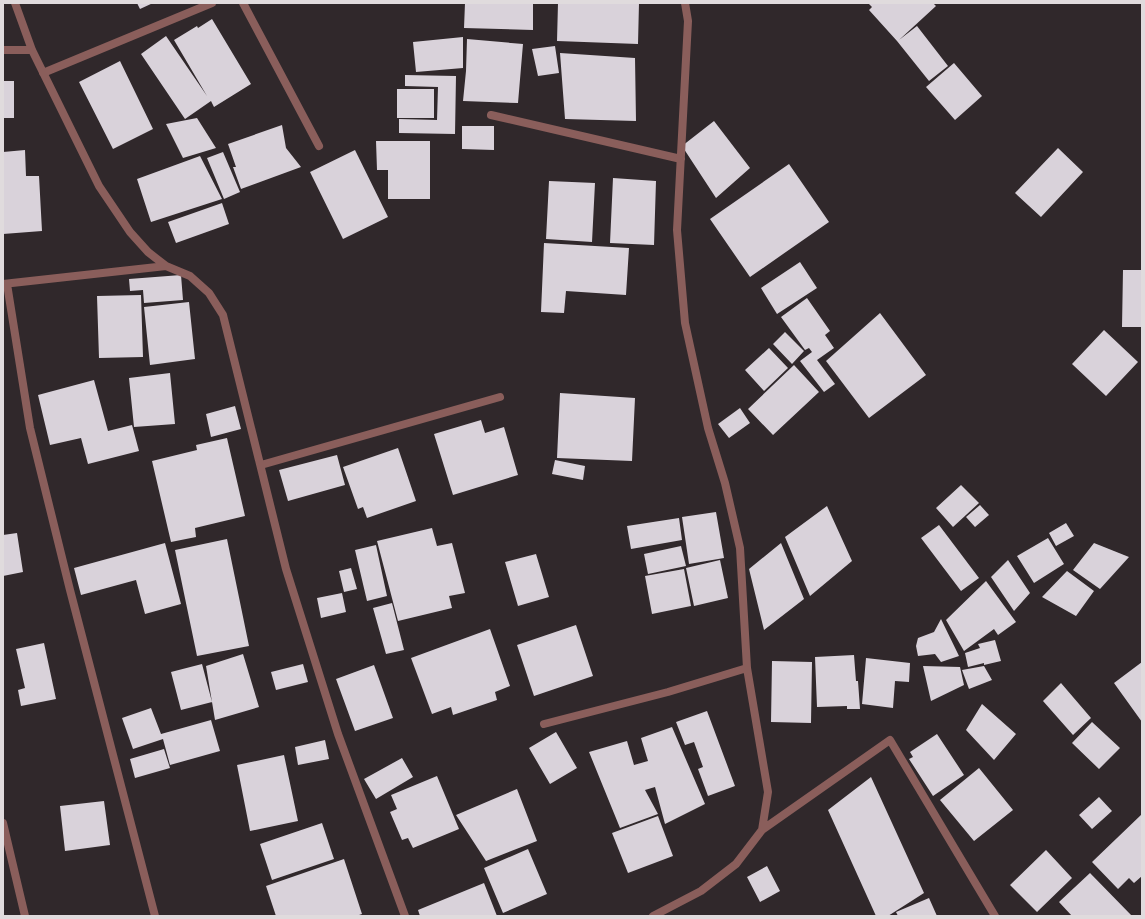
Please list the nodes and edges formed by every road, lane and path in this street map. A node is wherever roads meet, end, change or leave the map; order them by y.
1 (15, 3) edge
2 (212, 3) edge
3 (243, 3) edge
4 (685, 3) edge
5 (3, 50) edge
6 (32, 50) junction
7 (43, 73) junction
8 (491, 115) dead end
9 (319, 146) dead end
10 (681, 159) junction
11 (166, 266) junction
12 (5, 284) edge
13 (500, 397) dead end
14 (260, 465) junction
15 (747, 668) junction
16 (544, 724) dead end
17 (3, 823) edge
18 (762, 830) junction
19 (25, 916) edge
20 (155, 916) edge
21 (405, 916) edge
22 (653, 916) edge
23 (995, 916) edge

1 - 6 street
2 - 7 street
3 - 9 street
4 - 10 street
5 - 6 street
6 - 7 street
7 - 11 street
8 - 10 street
10 - 15 street
11 - 12 street
11 - 14 street
12 - 20 street
13 - 14 street
14 - 21 street
15 - 16 street
15 - 18 street
17 - 19 street
18 - 22 street
18 - 23 street

